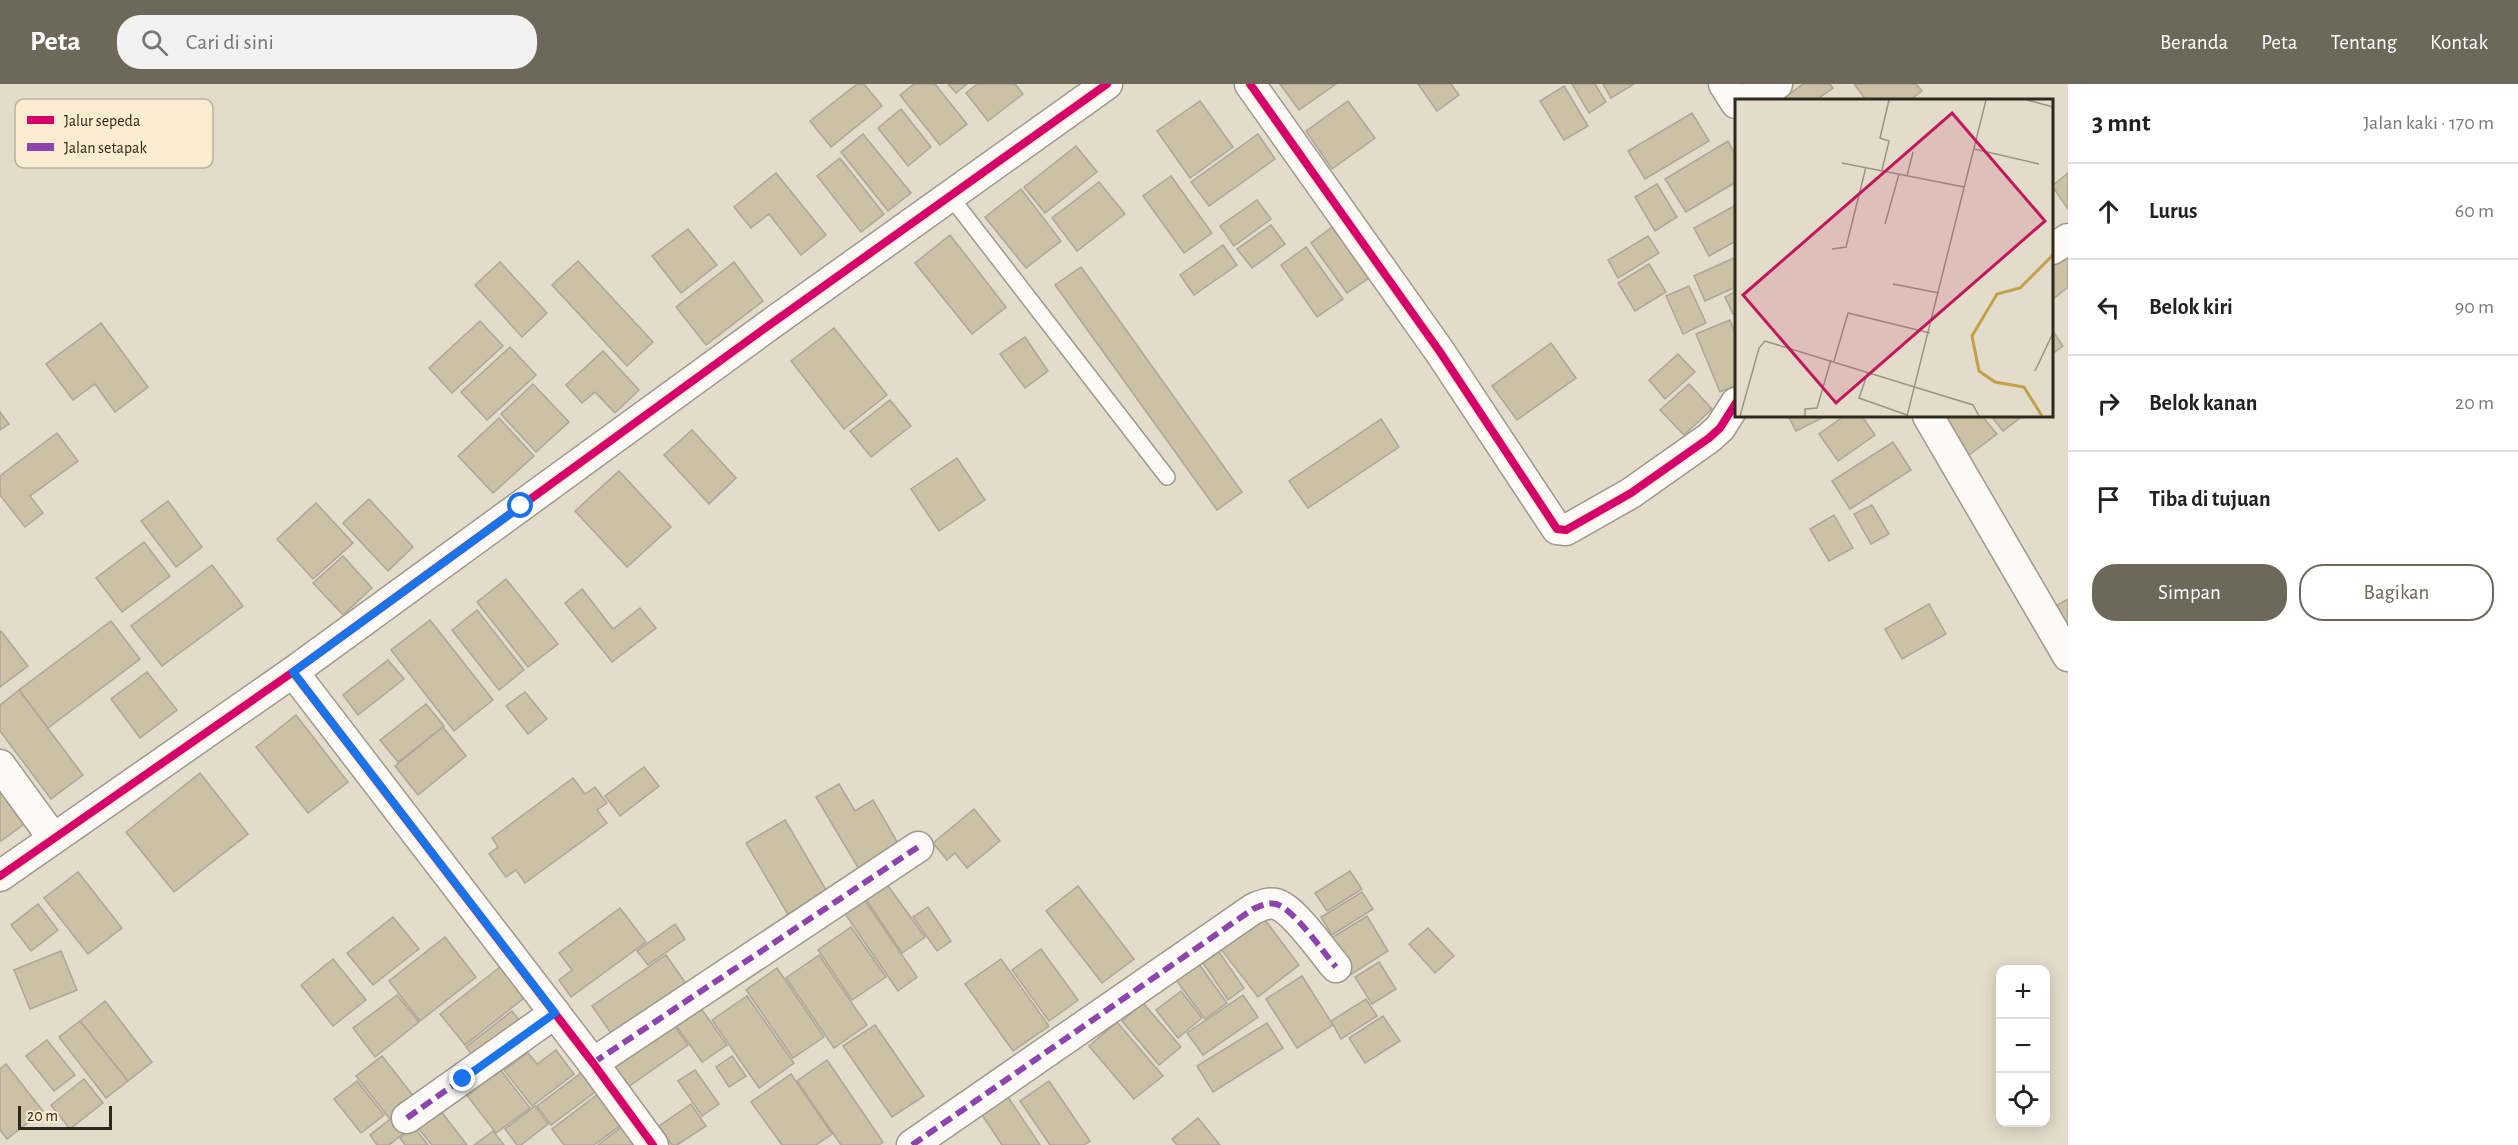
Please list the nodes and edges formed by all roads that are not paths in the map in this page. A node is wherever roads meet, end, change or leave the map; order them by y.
1 (1107, 84) edge
2 (1250, 84) edge
3 (1724, 84) edge
4 (1777, 84) edge
5 (1747, 99) edge
6 (1735, 100) edge
7 (950, 196) junction
8 (2068, 239) edge
9 (2053, 248) edge
10 (1735, 406) edge
11 (1929, 417) edge
12 (1167, 477) dead end
13 (2068, 656) edge
14 (293, 672) junction
15 (0, 765) edge
16 (53, 838) junction
17 (918, 847) dead end
18 (0, 876) edge
19 (1336, 967) dead end
20 (555, 1013) junction
21 (593, 1062) junction
22 (407, 1118) dead end
23 (653, 1145) edge
24 (912, 1145) edge

1 - 7 street
2 - 10 street
3 - 6 street
4 - 5 street
7 - 12 lane
7 - 14 street
8 - 9 street
11 - 13 street
14 - 16 street
14 - 20 street
15 - 16 street
16 - 18 street
17 - 21 street
19 - 24 street
20 - 21 street
20 - 22 street
21 - 23 street

